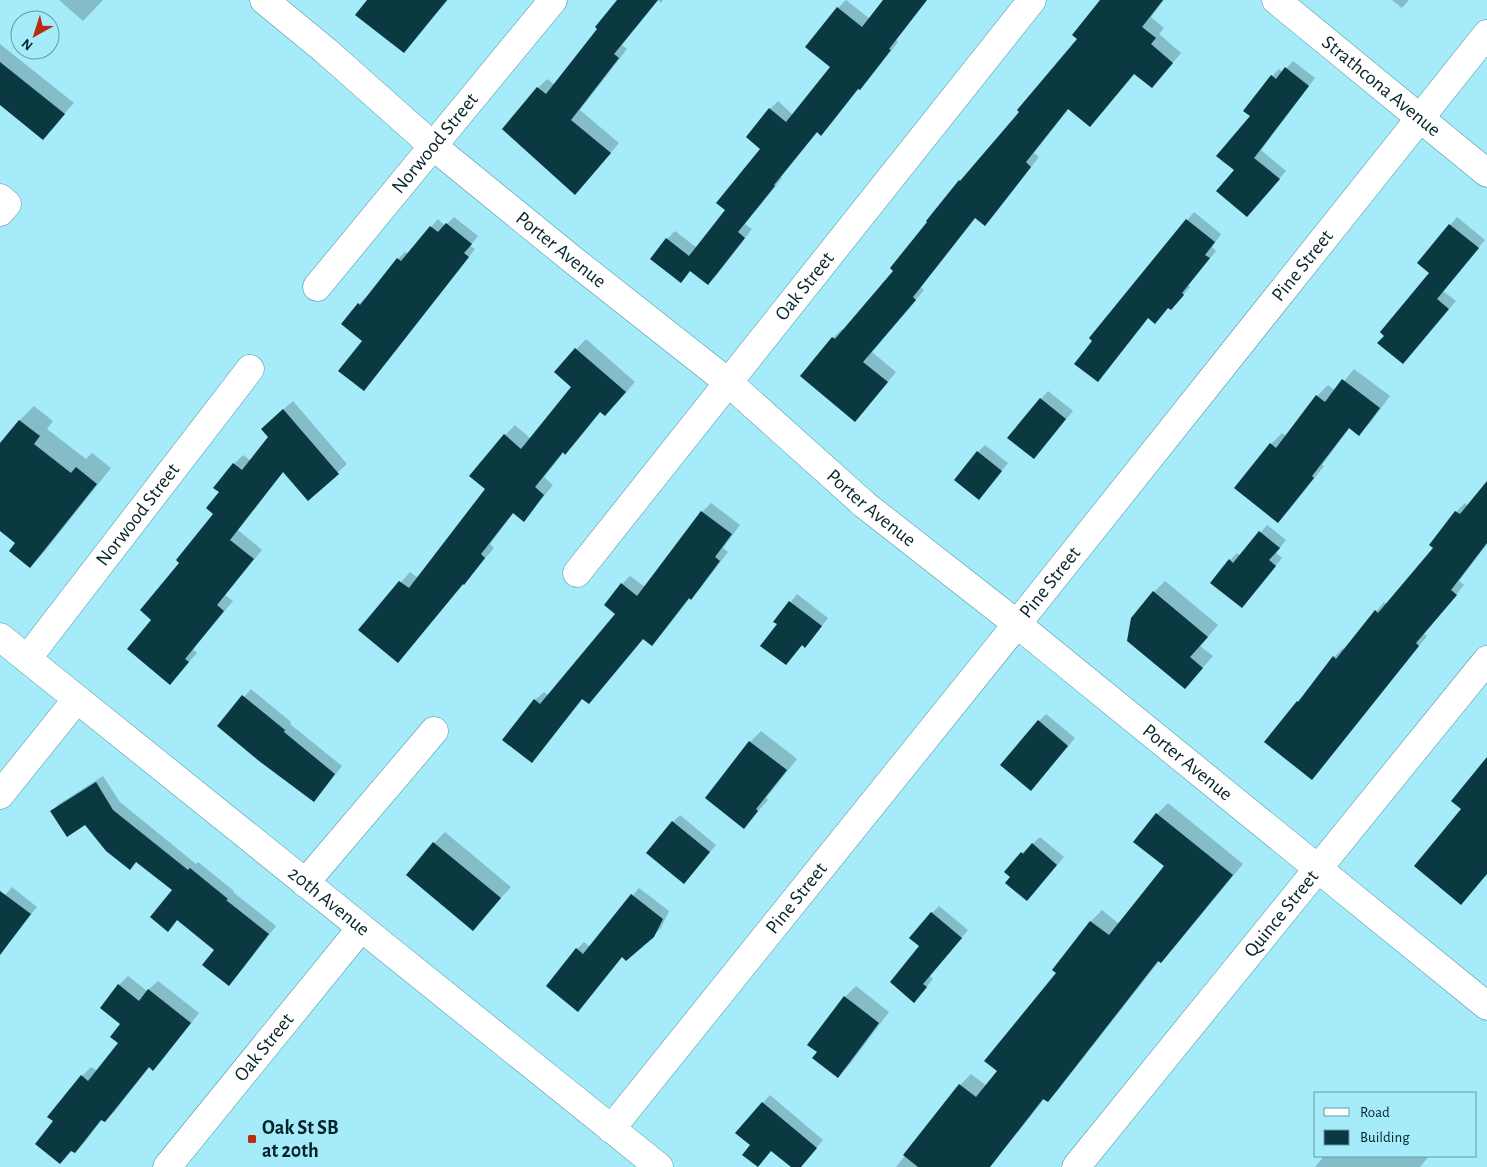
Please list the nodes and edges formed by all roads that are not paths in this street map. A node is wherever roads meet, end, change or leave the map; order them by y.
1 (264, 0) edge
2 (553, 0) edge
3 (1032, 0) edge
4 (1276, 0) edge
5 (1487, 34) edge
6 (1420, 118) junction
7 (433, 146) junction
8 (1487, 173) edge
9 (0, 198) edge
10 (0, 212) edge
11 (317, 288) dead end
12 (250, 369) dead end
13 (730, 383) junction
14 (577, 573) dead end
15 (1017, 624) junction
16 (0, 637) edge
17 (27, 659) junction
18 (1487, 660) edge
19 (77, 699) junction
20 (434, 731) dead end
21 (0, 795) edge
22 (1318, 868) junction
23 (305, 883) junction
24 (361, 928) junction
25 (1487, 1006) edge
26 (611, 1129) junction
27 (168, 1167) edge
28 (659, 1167) edge
29 (1076, 1167) edge

1 - 7 street, Porter Avenue
2 - 7 street, Norwood Street
3 - 13 street, Oak Street
4 - 6 street, Strathcona Avenue
5 - 6 street, Pine Street
6 - 8 street, Strathcona Avenue
6 - 15 street, Pine Street
7 - 11 street, Norwood Street
7 - 13 street, Porter Avenue
9 - 10 street
12 - 17 street, Norwood Street
13 - 14 street, Oak Street
13 - 15 street, Porter Avenue
15 - 22 street, Porter Avenue
15 - 26 street, Pine Street
16 - 17 street, 20th Avenue
17 - 19 street, 20th Avenue
18 - 22 street, Quince Street
19 - 21 street
19 - 23 street, 20th Avenue
20 - 23 street
22 - 25 street, Porter Avenue
22 - 29 street, Quince Street
23 - 24 street, 20th Avenue
24 - 26 street, 20th Avenue
24 - 27 street, Oak Street
26 - 28 street, 20th Avenue

